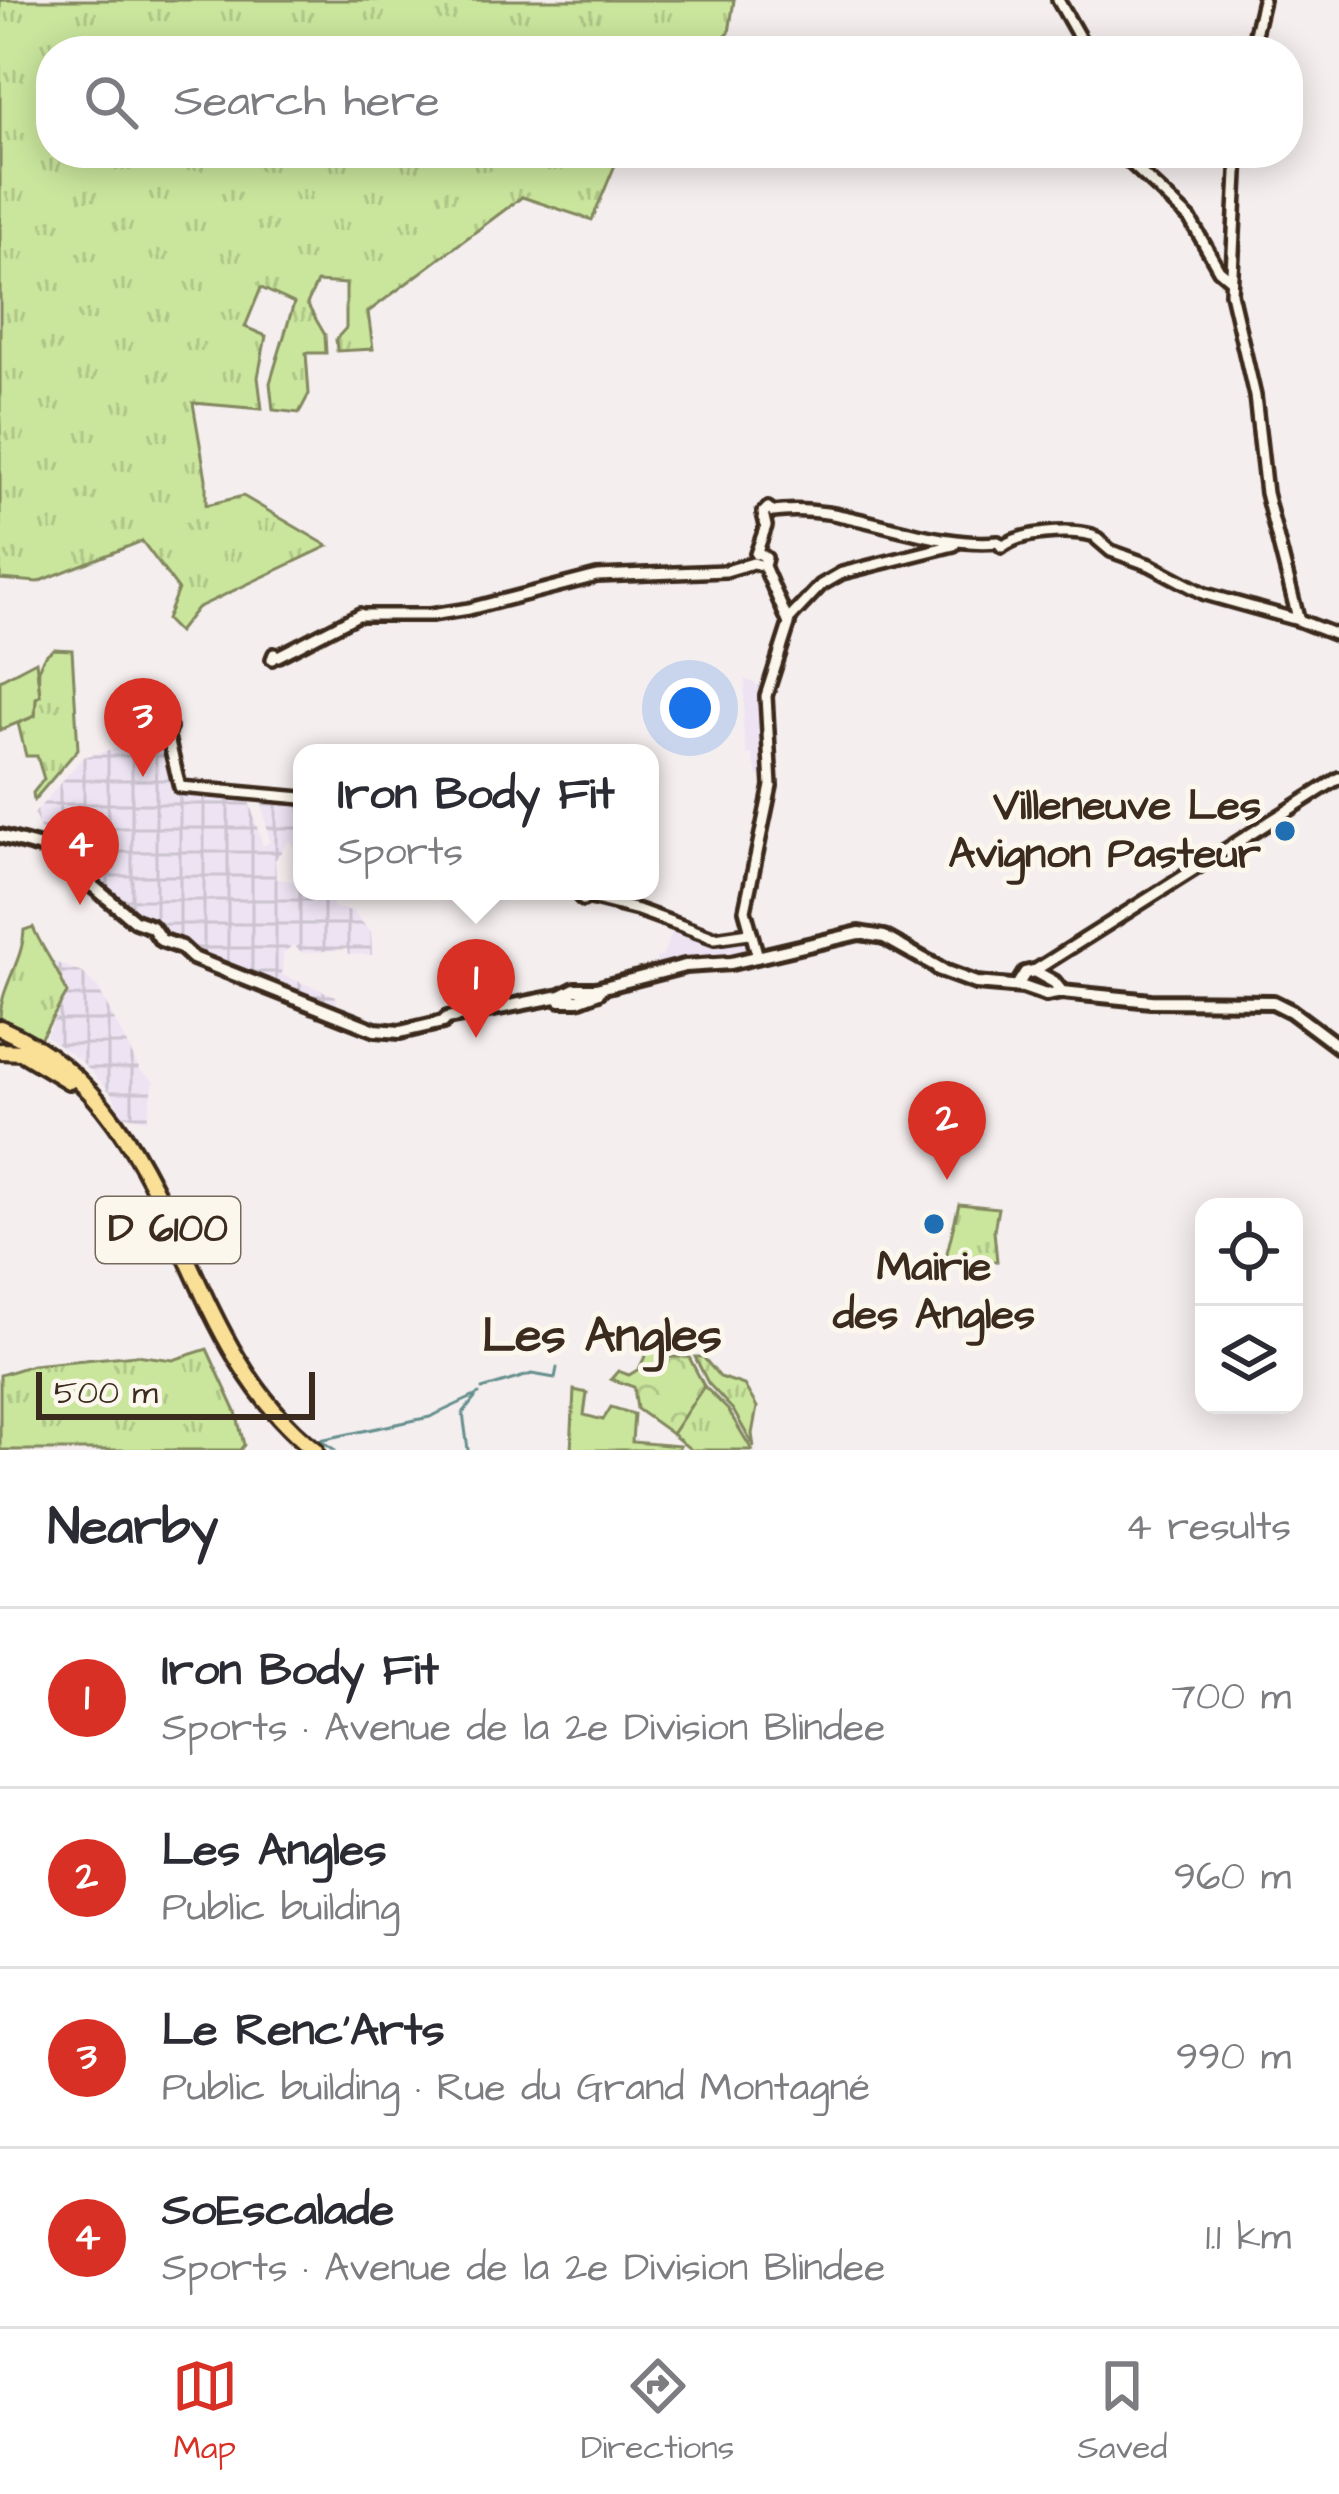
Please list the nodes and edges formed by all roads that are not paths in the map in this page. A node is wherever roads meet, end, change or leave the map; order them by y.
1 (1058, 0) edge
2 (1263, 0) edge
3 (1078, 36) edge
4 (1255, 36) edge
5 (1136, 168) edge
6 (1237, 168) edge
7 (1231, 280) junction
8 (946, 543) junction
9 (759, 561) junction
10 (1295, 618) junction
11 (789, 620) junction
12 (1339, 636) edge
13 (278, 656) dead end
14 (167, 734) dead end
15 (1339, 778) edge
16 (293, 797) edge
17 (0, 839) edge
18 (599, 900) edge
19 (146, 929) junction
20 (749, 932) junction
21 (757, 956) junction
22 (1040, 970) junction
23 (1021, 985) junction
24 (1057, 990) junction
25 (0, 1028) edge
26 (0, 1038) edge
27 (1339, 1047) edge
28 (0, 1051) edge
29 (69, 1081) junction
30 (305, 1450) edge
31 (315, 1450) edge

1 - 3 street
2 - 4 street
5 - 7 street
6 - 7 street
7 - 10 street
8 - 9 street
8 - 10 street
8 - 11 street
9 - 11 street
9 - 13 street
10 - 12 street
11 - 20 street
14 - 16 street
15 - 22 street
17 - 19 main road
17 - 19 main road
18 - 20 street
19 - 21 main road
20 - 21 street
21 - 23 main road
22 - 23 main road
22 - 24 main road
23 - 24 main road
24 - 27 main road
25 - 31 main road, D 6100
26 - 29 main road, D 6100
28 - 29 main road
29 - 30 main road, D 6100

